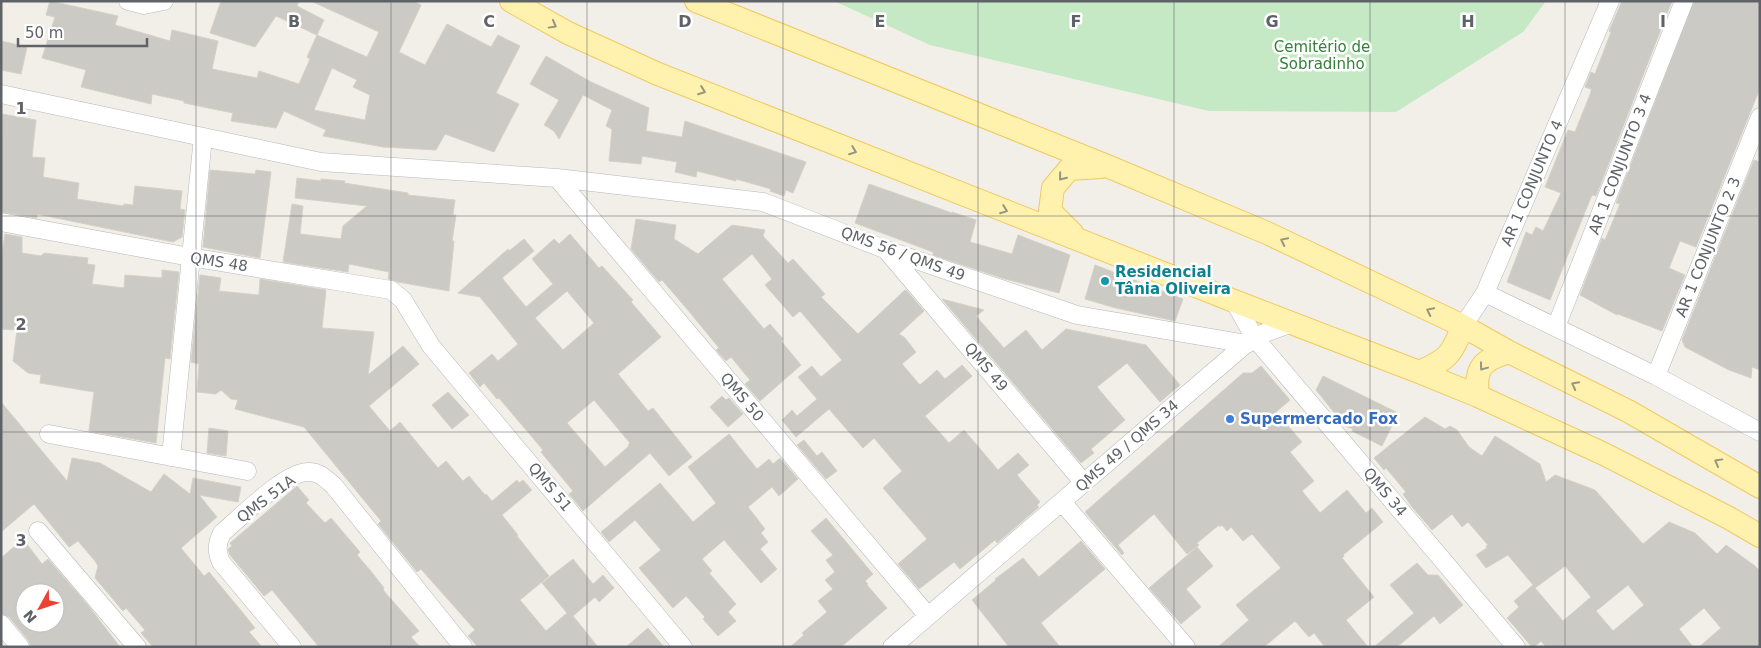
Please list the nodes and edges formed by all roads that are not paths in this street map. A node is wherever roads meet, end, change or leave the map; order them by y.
1 (128, 1) edge
2 (164, 1) edge
3 (511, 1) edge
4 (696, 1) edge
5 (1610, 1) edge
6 (1684, 1) edge
7 (1, 94) edge
8 (1760, 117) edge
9 (202, 136) junction
10 (1107, 166) junction
11 (557, 178) junction
12 (1, 222) edge
13 (1079, 240) junction
14 (887, 250) junction
15 (190, 257) junction
16 (1485, 293) junction
17 (1234, 301) junction
18 (1292, 323) junction
19 (418, 326) joint
20 (1463, 326) junction
21 (1556, 327) junction
22 (1251, 340) junction
23 (1509, 352) junction
24 (1420, 372) junction
25 (1656, 376) junction
26 (1478, 396) junction
27 (1758, 427) edge
28 (49, 434) dead end
29 (171, 457) junction
30 (247, 471) dead end
31 (1084, 483) junction
32 (1760, 487) edge
33 (1062, 502) junction
34 (38, 531) dead end
35 (1760, 536) edge
36 (928, 616) junction
37 (1, 624) edge
38 (20, 647) edge
39 (137, 647) edge
40 (292, 647) edge
41 (463, 647) edge
42 (683, 647) edge
43 (892, 647) edge
44 (1186, 647) edge
45 (1516, 647) edge

1 - 2 street
3 -> 13 main road
4 - 10 main road
5 - 16 street, AR 1 CONJUNTO 4
6 - 21 street, AR 1 CONJUNTO 3 4
7 - 9 street, QMS 56 / QMS 49
8 - 25 street, AR 1 CONJUNTO 2 3
9 - 11 street, QMS 56 / QMS 49
9 - 15 street
10 -> 13 main road
20 -> 10 main road
11 - 14 street, QMS 56 / QMS 49
11 - 36 street, QMS 50
12 - 15 street, QMS 48
13 - 17 main road
14 - 22 street, QMS 56 / QMS 49
14 - 31 street, QMS 49
15 - 19 street, QMS 48
15 - 29 street
16 - 20 street, AR 1 CONJUNTO 4
16 - 21 street
17 - 18 main road
17 - 22 street, QMS 34
18 - 22 street
18 - 24 main road
19 - 42 street, QMS 51
20 - 23 main road
20 - 24 main road
21 - 25 street
22 - 31 street, QMS 49 / QMS 34
22 - 45 street, QMS 34
23 -> 26 main road
32 -> 23 main road
24 - 26 main road
25 - 27 street
26 - 35 main road
28 - 29 street
29 - 30 street
31 - 33 street, QMS 49 / QMS 34
33 - 36 street, QMS 49 / QMS 34
33 - 44 street
34 - 39 street
36 - 43 street, QMS 49 / QMS 34
37 - 38 street
40 - 41 street, QMS 51A

